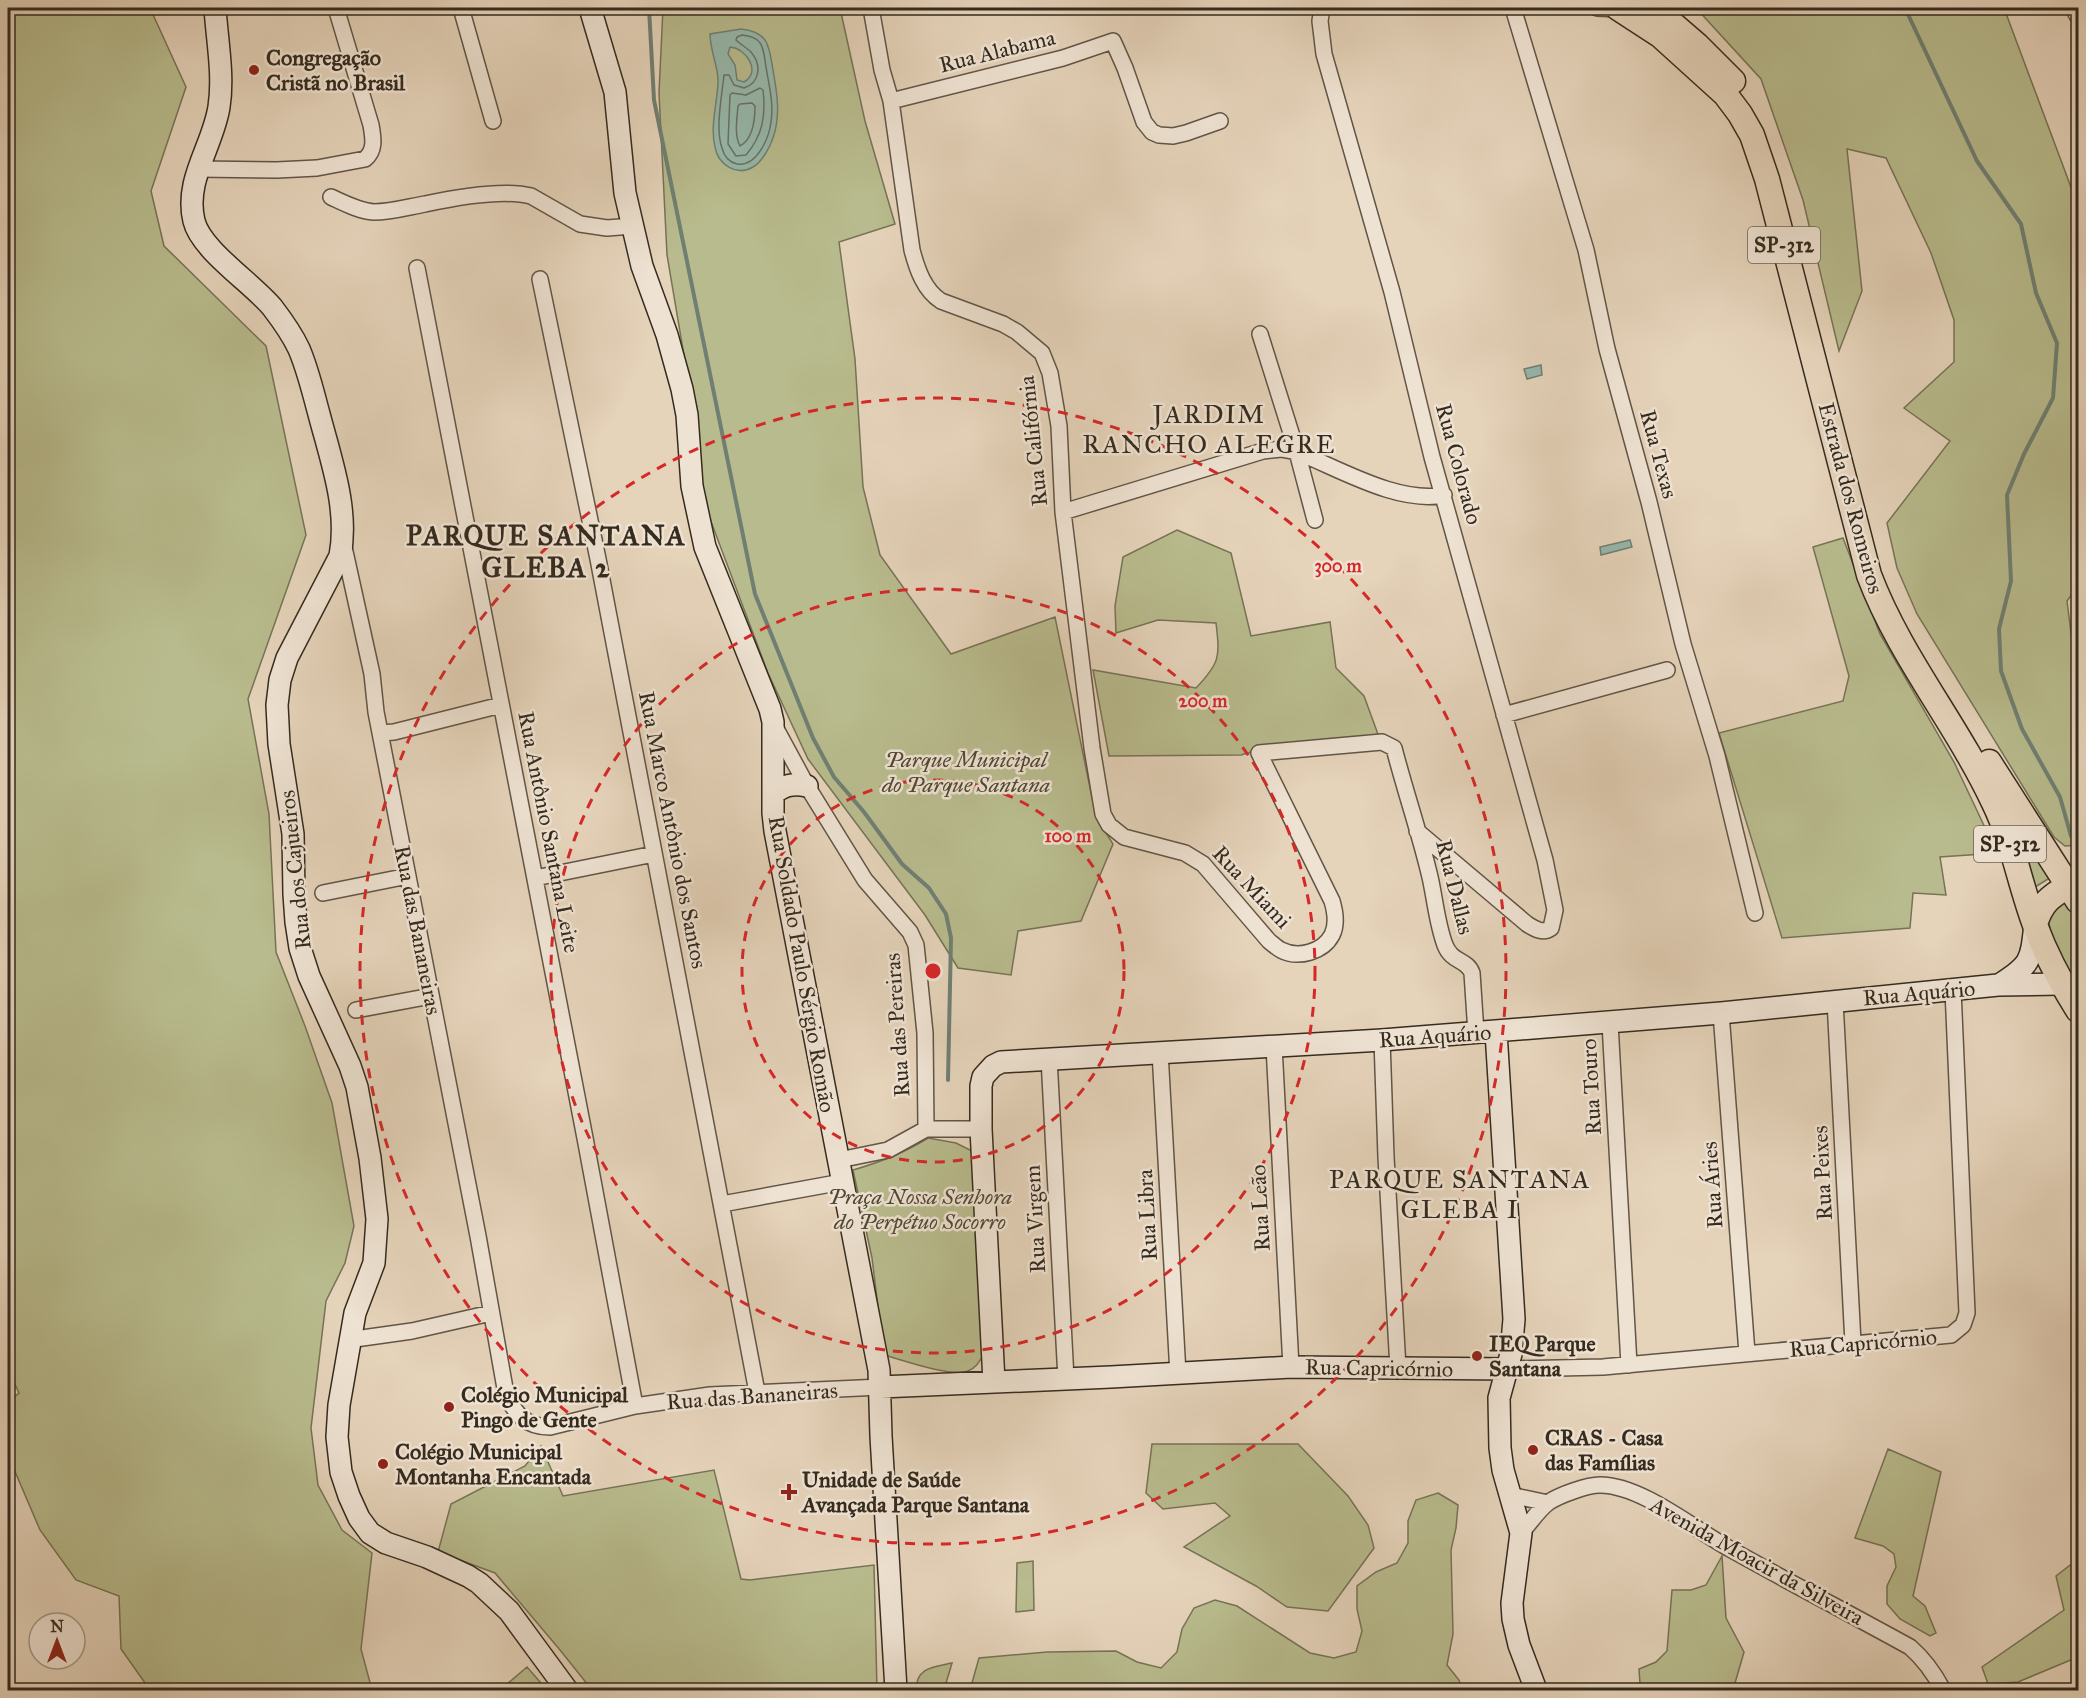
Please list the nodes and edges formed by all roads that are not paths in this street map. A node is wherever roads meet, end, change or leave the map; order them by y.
1 (214, 8) edge
2 (336, 8) edge
3 (461, 8) edge
4 (590, 8) edge
5 (871, 8) edge
6 (1322, 8) edge
7 (1513, 8) edge
8 (1612, 8) edge
9 (1654, 8) edge
10 (2073, 8) edge
11 (2079, 17) edge
12 (891, 101) junction
13 (493, 121) dead end
14 (1220, 121) dead end
15 (197, 169) junction
16 (331, 197) dead end
17 (633, 226) junction
18 (417, 268) dead end
19 (540, 279) dead end
20 (1260, 334) dead end
21 (1297, 452) junction
22 (1444, 495) junction
23 (1063, 512) junction
24 (1315, 520) dead end
25 (343, 542) junction
26 (1667, 670) dead end
27 (501, 705) junction
28 (1504, 715) junction
29 (773, 722) junction
30 (381, 733) junction
31 (1259, 753) joint
32 (807, 786) junction
33 (773, 794) junction
34 (1418, 831) junction
35 (1116, 832) joint
36 (654, 854) junction
37 (408, 876) junction
38 (535, 878) junction
39 (2076, 883) edge
40 (323, 893) dead end
41 (1755, 913) dead end
42 (2034, 924) junction
43 (2070, 984) edge
44 (1998, 985) junction
45 (1953, 990) junction
46 (431, 996) junction
47 (1835, 1001) junction
48 (356, 1010) dead end
49 (2079, 1010) edge
50 (1721, 1013) junction
51 (1610, 1023) junction
52 (1486, 1032) junction
53 (1382, 1040) junction
54 (1274, 1046) junction
55 (1160, 1052) junction
56 (1049, 1058) junction
57 (926, 1129) junction
58 (981, 1129) junction
59 (839, 1160) junction
60 (842, 1182) junction
61 (722, 1204) junction
62 (491, 1313) junction
63 (348, 1340) junction
64 (1853, 1343) junction
65 (1747, 1353) junction
66 (1629, 1365) junction
67 (1291, 1367) junction
68 (1398, 1368) junction
69 (1508, 1370) junction
70 (1178, 1374) junction
71 (1066, 1378) junction
72 (994, 1382) junction
73 (881, 1387) junction
74 (757, 1392) junction
75 (635, 1406) junction
76 (1510, 1495) junction
77 (1548, 1503) junction
78 (1521, 1533) junction
79 (567, 1690) edge
80 (896, 1690) edge
81 (1536, 1690) edge
82 (1943, 1690) edge

1 - 15 street, Rua das Bananeiras
2 - 15 street
3 - 13 street
4 - 17 street, Rua Soldado Paulo Sérgio Romão
5 - 12 street, Rua Califórnia
6 - 22 street, Rua Colorado
7 - 41 street, Rua Texas
8 - 42 main road, Estrada dos Romeiros / SP-312
9 - 39 main road, Estrada dos Romeiros / SP-312
10 - 11 street
12 - 14 street, Rua Alabama
12 - 23 street, Rua Califórnia
15 - 25 street, Rua das Bananeiras
16 - 17 street
17 - 29 street, Rua Soldado Paulo Sérgio Romão
18 - 27 street, Rua Antônio Santana Leite
19 - 36 street, Rua Marco Antônio dos Santos
20 - 21 street
21 - 22 street
21 - 23 street
21 - 24 street
22 - 28 street, Rua Colorado
23 - 35 street, Rua Califórnia
25 - 30 street, Rua das Bananeiras
25 - 63 street, Rua dos Cajueiros
26 - 28 street
27 - 30 street
27 - 38 street, Rua Antônio Santana Leite
28 - 34 street, Rua Colorado
29 - 32 street, Rua das Pereiras
29 - 33 street, Rua Soldado Paulo Sérgio Romão
30 - 37 street, Rua das Bananeiras
31 - 34 street, Rua Dallas
31 - 35 street, Rua Miami
32 - 33 street
32 - 57 street, Rua das Pereiras
33 - 59 street, Rua Soldado Paulo Sérgio Romão
34 - 52 street, Rua Dallas
36 - 38 street
36 - 61 street, Rua Marco Antônio dos Santos
37 - 40 street
37 - 46 street, Rua das Bananeiras
38 - 75 street, Rua Antônio Santana Leite
39 - 42 main road
42 - 43 main road, Estrada dos Romeiros / SP-312
42 - 44 street
43 - 44 street, Rua Aquário
43 - 49 main road, Estrada dos Romeiros / SP-312
44 - 45 street, Rua Aquário
45 - 47 street, Rua Aquário
45 - 64 street, Rua Capricórnio
46 - 48 street
46 - 62 street, Rua das Bananeiras
47 - 50 street, Rua Aquário
47 - 64 street, Rua Peixes
50 - 51 street, Rua Aquário
50 - 65 street, Rua Áries
51 - 52 street, Rua Aquário
51 - 66 street, Rua Touro
52 - 53 street, Rua Aquário
52 - 69 street
53 - 54 street, Rua Aquário
53 - 68 street
54 - 55 street, Rua Aquário
54 - 67 street, Rua Leão
55 - 56 street, Rua Aquário
55 - 70 street, Rua Libra
56 - 58 street, Rua Aquário
56 - 71 street, Rua Virgem
57 - 58 street
57 - 59 street
58 - 72 street
59 - 60 street, Rua Soldado Paulo Sérgio Romão
60 - 61 street
60 - 73 street, Rua Soldado Paulo Sérgio Romão
61 - 74 street, Rua Marco Antônio dos Santos
62 - 63 street
62 - 75 street, Rua das Bananeiras
63 - 79 street, Rua dos Cajueiros
64 - 65 street, Rua Capricórnio
65 - 66 street, Rua Capricórnio
66 - 69 street, Rua Capricórnio
67 - 68 street, Rua Capricórnio
67 - 70 street, Rua Capricórnio
68 - 69 street, Rua Capricórnio
69 - 76 street
70 - 71 street, Rua Capricórnio
71 - 72 street, Rua Capricórnio
72 - 73 street, Rua das Bananeiras
73 - 74 street, Rua das Bananeiras
73 - 80 street, Rua Soldado Paulo Sérgio Romão
74 - 75 street, Rua das Bananeiras
76 - 77 street
76 - 78 street
77 - 78 street, Avenida Moacir da Silveira
77 - 82 street, Avenida Moacir da Silveira
78 - 81 street

